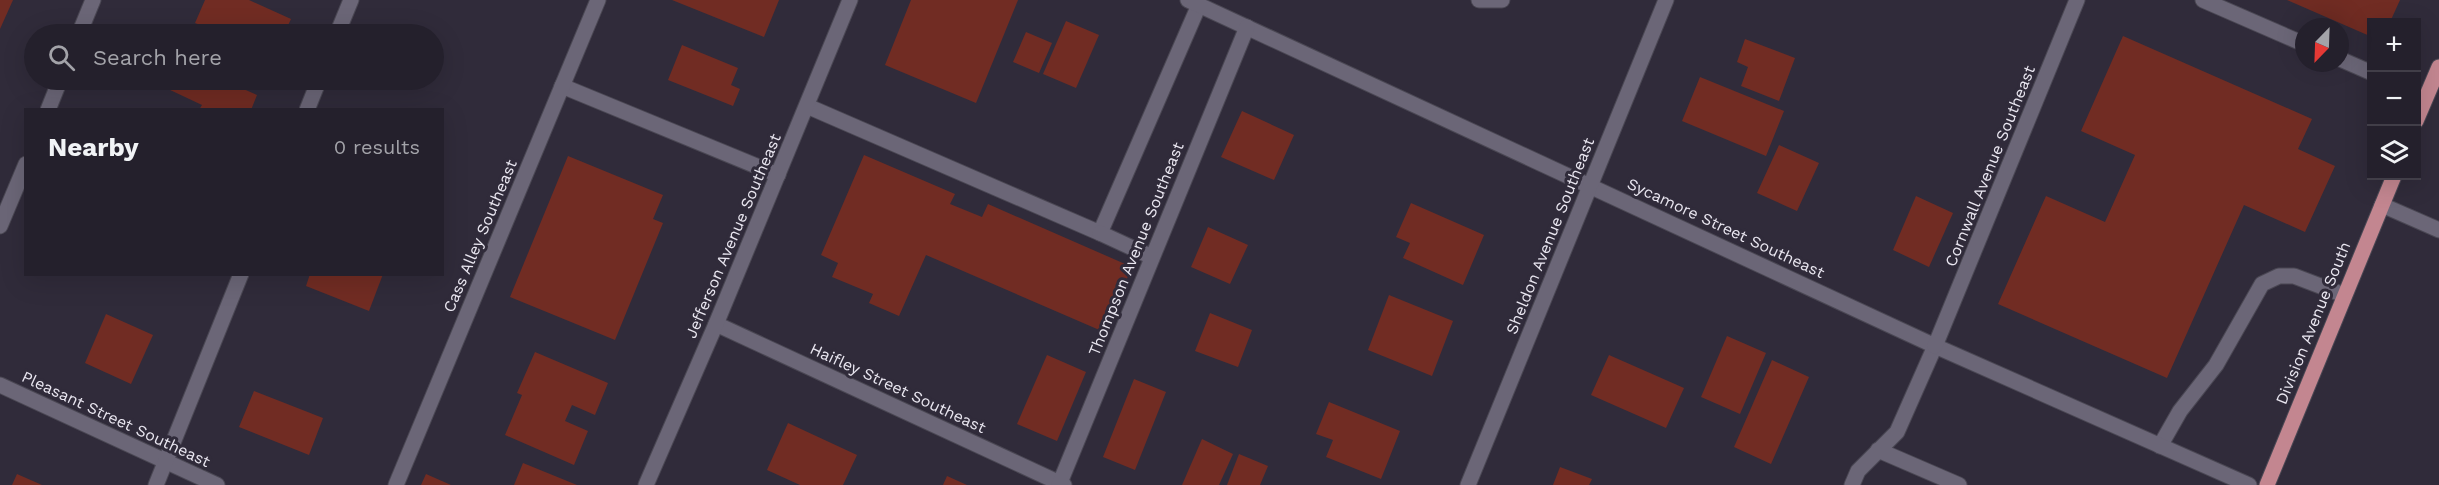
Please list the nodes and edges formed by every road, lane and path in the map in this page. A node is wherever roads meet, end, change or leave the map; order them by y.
1 (93, 0) edge
2 (351, 0) edge
3 (598, 0) edge
4 (850, 0) edge
5 (1479, 0) edge
6 (1502, 0) edge
7 (1666, 0) edge
8 (2077, 0) edge
9 (2203, 0) edge
10 (1194, 2) edge
11 (83, 24) edge
12 (341, 24) edge
13 (1246, 27) junction
14 (2295, 40) edge
15 (2349, 63) edge
16 (2439, 66) edge
17 (2370, 72) edge
18 (562, 86) junction
19 (56, 90) edge
20 (315, 90) edge
21 (2421, 95) edge
22 (807, 105) junction
23 (49, 108) edge
24 (308, 108) edge
25 (24, 169) edge
26 (778, 175) junction
27 (2392, 180) edge
28 (1590, 184) junction
29 (2382, 205) junction
30 (0, 226) edge
31 (2439, 230) edge
32 (1100, 233) junction
33 (1152, 257) junction
34 (240, 276) edge
35 (2344, 295) junction
36 (716, 324) junction
37 (1935, 346) junction
38 (0, 385) edge
39 (2160, 446) junction
40 (1878, 450) junction
41 (165, 462) junction
42 (1061, 484) edge
43 (156, 485) edge
44 (217, 485) edge
45 (396, 485) edge
46 (646, 485) edge
47 (1468, 485) edge
48 (1852, 485) edge
49 (1959, 485) edge
50 (2249, 485) edge
51 (2267, 485) edge

1 - 11 street
2 - 12 street
3 - 18 street, Cass Alley Southeast
4 - 22 street, Jefferson Avenue Southeast
5 - 6 street
7 - 28 street, Sheldon Avenue Southeast
8 - 37 street, Cornwall Avenue Southeast
9 - 14 street
10 - 13 street, Sycamore Street Southeast
10 - 32 street
13 - 28 street, Sycamore Street Southeast
13 - 33 street, Thompson Avenue Southeast
15 - 17 street
16 - 21 main road
18 - 26 street
18 - 45 street, Cass Alley Southeast
19 - 23 street
20 - 24 street
22 - 26 street, Jefferson Avenue Southeast
22 - 32 street
25 - 30 street
26 - 36 street, Jefferson Avenue Southeast
27 - 29 main road, Division Avenue South
28 - 37 street, Sycamore Street Southeast
28 - 47 street, Sheldon Avenue Southeast
29 - 31 street
29 - 35 main road, Division Avenue South
32 - 33 street
33 - 42 street, Thompson Avenue Southeast
34 - 41 street
35 - 39 street
35 - 51 main road, Division Avenue South
36 - 42 street, Haifley Street Southeast
36 - 46 street, Jefferson Avenue Southeast
37 - 39 street, Sycamore Street Southeast
37 - 40 street, Cornwall Avenue Southeast
38 - 41 street, Pleasant Street Southeast
39 - 50 street, Sycamore Street Southeast
40 - 48 street, Cornwall Avenue Southeast
40 - 49 street
41 - 43 street
41 - 44 street, Pleasant Street Southeast

